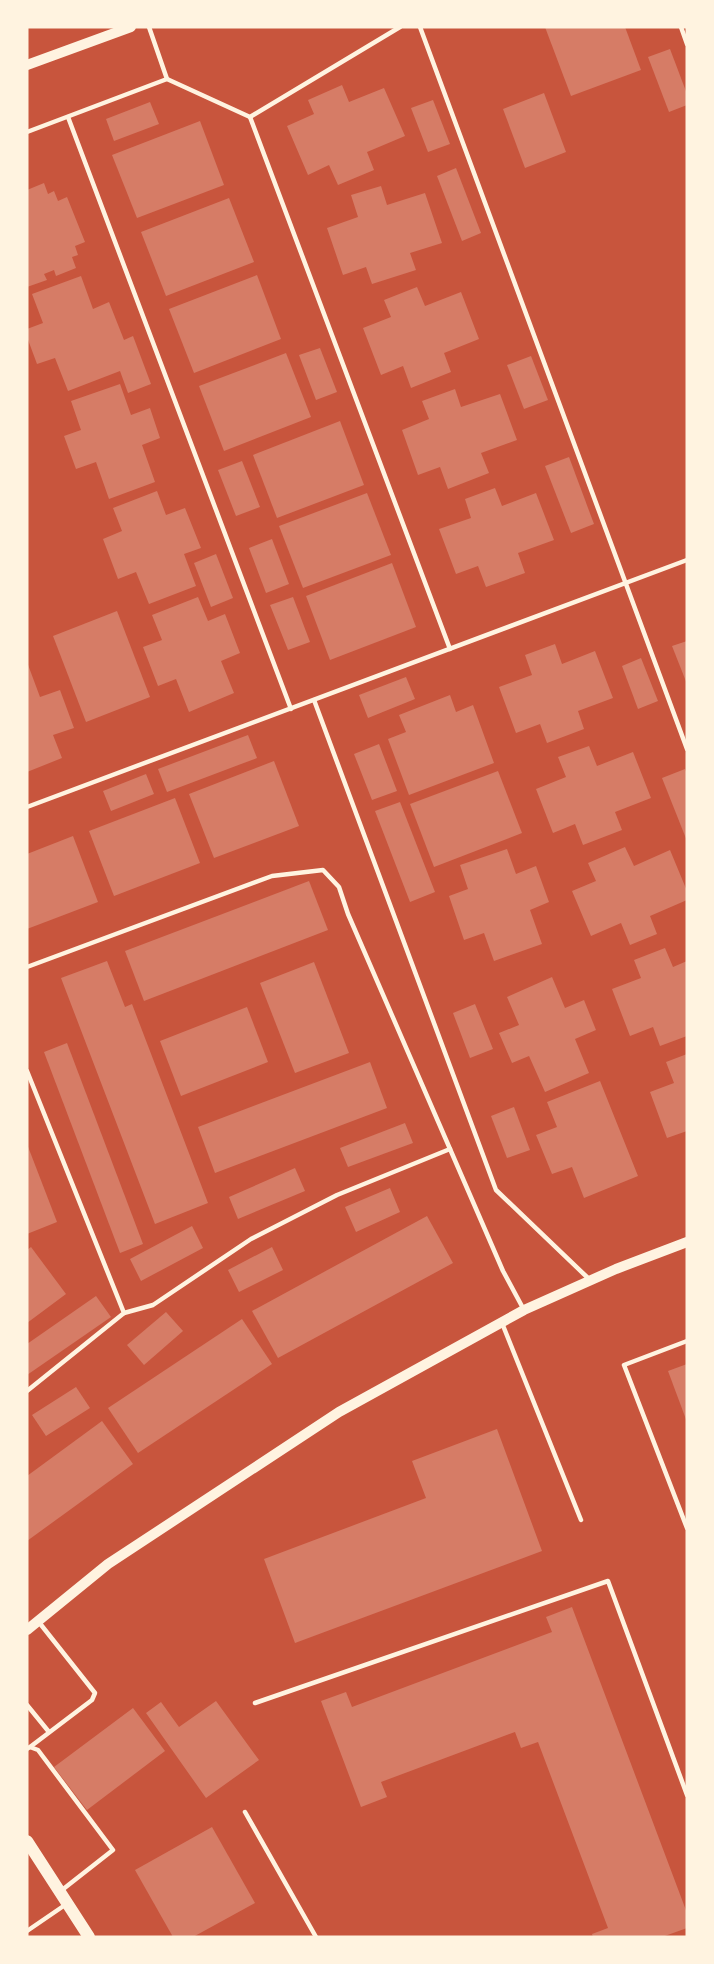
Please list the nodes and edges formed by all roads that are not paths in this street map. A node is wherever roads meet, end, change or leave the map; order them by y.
1 (131, 27) edge
2 (149, 27) edge
3 (400, 27) edge
4 (420, 27) edge
5 (681, 27) edge
6 (687, 44) edge
7 (27, 65) edge
8 (167, 79) junction
9 (68, 117) junction
10 (250, 117) junction
11 (27, 132) edge
12 (687, 560) edge
13 (626, 583) junction
14 (450, 649) junction
15 (314, 700) junction
16 (291, 708) junction
17 (687, 749) edge
18 (27, 807) edge
19 (27, 967) edge
20 (27, 1071) edge
21 (450, 1149) junction
22 (687, 1242) edge
23 (590, 1280) junction
24 (524, 1310) junction
25 (124, 1313) junction
26 (502, 1323) junction
27 (687, 1341) edge
28 (27, 1391) edge
29 (581, 1520) dead end
30 (687, 1528) edge
31 (38, 1621) junction
32 (27, 1630) edge
33 (255, 1703) dead end
34 (27, 1705) edge
35 (49, 1732) junction
36 (29, 1748) edge
37 (687, 1795) edge
38 (245, 1812) dead end
39 (27, 1841) edge
40 (59, 1892) junction
41 (68, 1904) junction
42 (27, 1931) edge
43 (89, 1937) edge
44 (316, 1937) edge

1 - 7 street
2 - 8 lane
3 - 10 lane
4 - 13 lane
5 - 6 lane
8 - 9 lane
8 - 10 lane
9 - 11 lane
9 - 16 lane
10 - 14 lane
12 - 13 lane
13 - 14 lane
13 - 17 lane
14 - 15 lane
15 - 16 lane
15 - 23 lane
16 - 18 lane
19 - 21 lane
20 - 25 lane
21 - 24 lane
21 - 25 lane
22 - 23 street
23 - 24 street
24 - 26 street
25 - 28 lane
26 - 29 lane
26 - 31 street
27 - 30 lane
31 - 32 street
31 - 35 lane
33 - 37 lane
34 - 35 lane
35 - 36 lane
36 - 40 lane
38 - 44 lane
39 - 40 main road
40 - 41 main road
41 - 42 lane
41 - 43 main road

